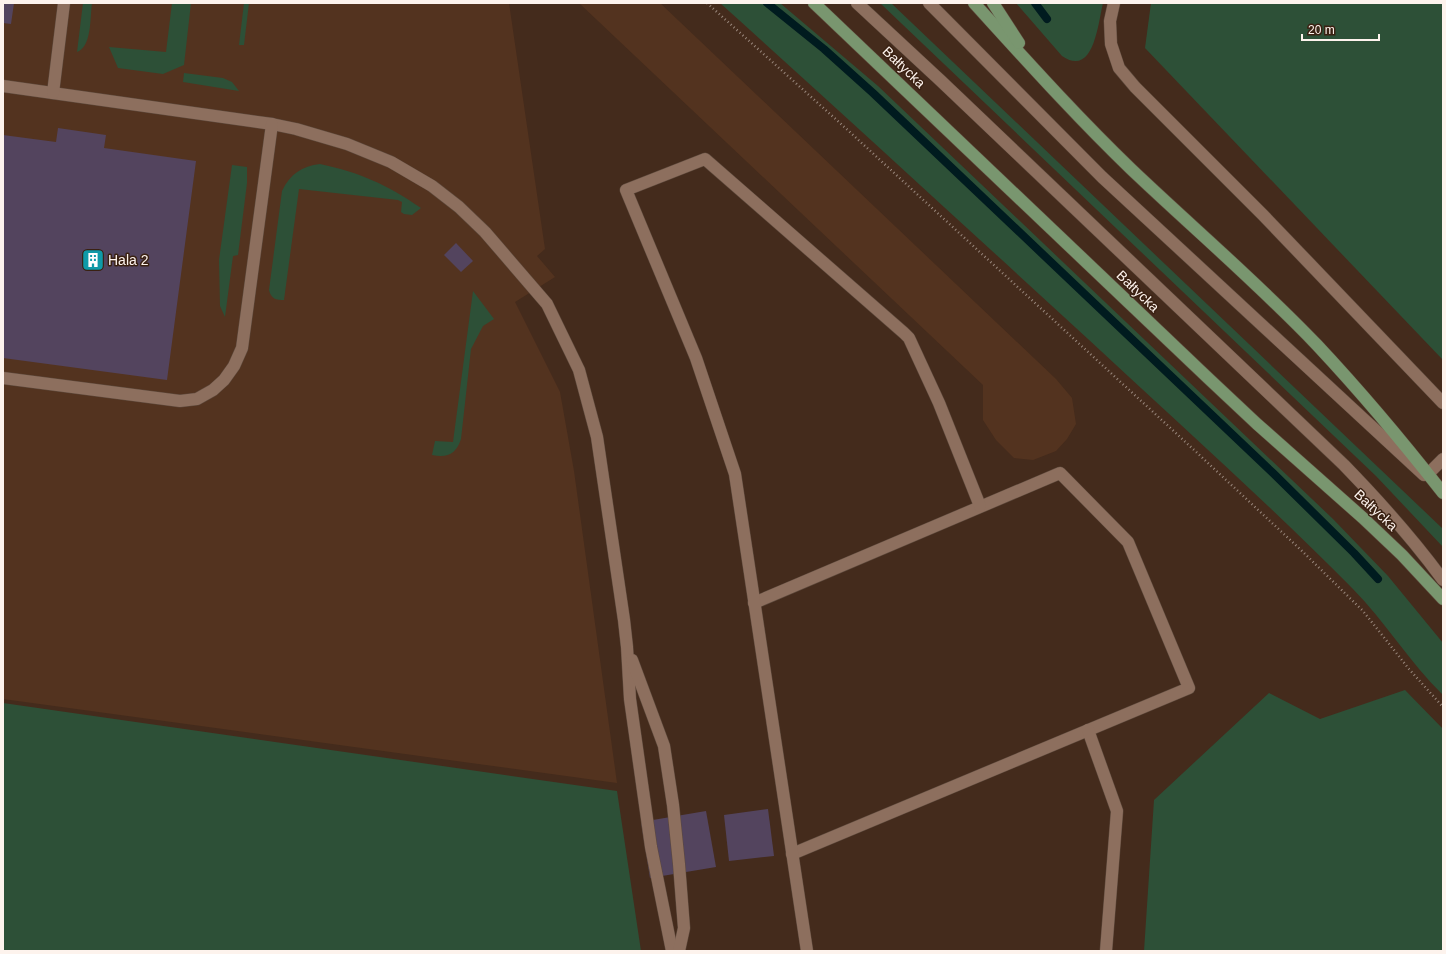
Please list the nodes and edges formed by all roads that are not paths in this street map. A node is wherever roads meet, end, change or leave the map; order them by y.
1 (64, 3) edge
2 (814, 3) edge
3 (847, 3) edge
4 (857, 3) edge
5 (929, 3) edge
6 (974, 3) edge
7 (993, 3) edge
8 (1114, 3) edge
9 (1036, 71) junction
10 (941, 81) junction
11 (3, 86) edge
12 (54, 93) junction
13 (272, 124) junction
14 (3, 378) edge
15 (1443, 403) edge
16 (1443, 459) edge
17 (1428, 474) junction
18 (1443, 492) edge
19 (980, 506) junction
20 (1443, 580) edge
21 (1443, 599) edge
22 (754, 603) junction
23 (627, 647) junction
24 (1088, 730) junction
25 (792, 854) junction
26 (672, 951) edge
27 (679, 951) edge
28 (803, 951) edge
29 (807, 951) edge
30 (1106, 951) edge

1 - 12 lane
2 - 21 main road, Bałtycka
3 - 10 lane
4 - 10 lane
5 - 18 lane
6 - 9 main road
7 - 9 main road
8 - 15 lane
9 - 17 main road
10 - 20 lane
11 - 12 lane
12 - 13 lane
13 - 14 lane
13 - 23 lane
16 - 17 lane
17 - 18 main road
19 - 22 lane
19 - 22 lane
19 - 24 lane
22 - 25 lane
23 - 26 lane
23 - 27 lane
24 - 25 lane
24 - 30 lane
25 - 29 lane
28 - 29 lane

